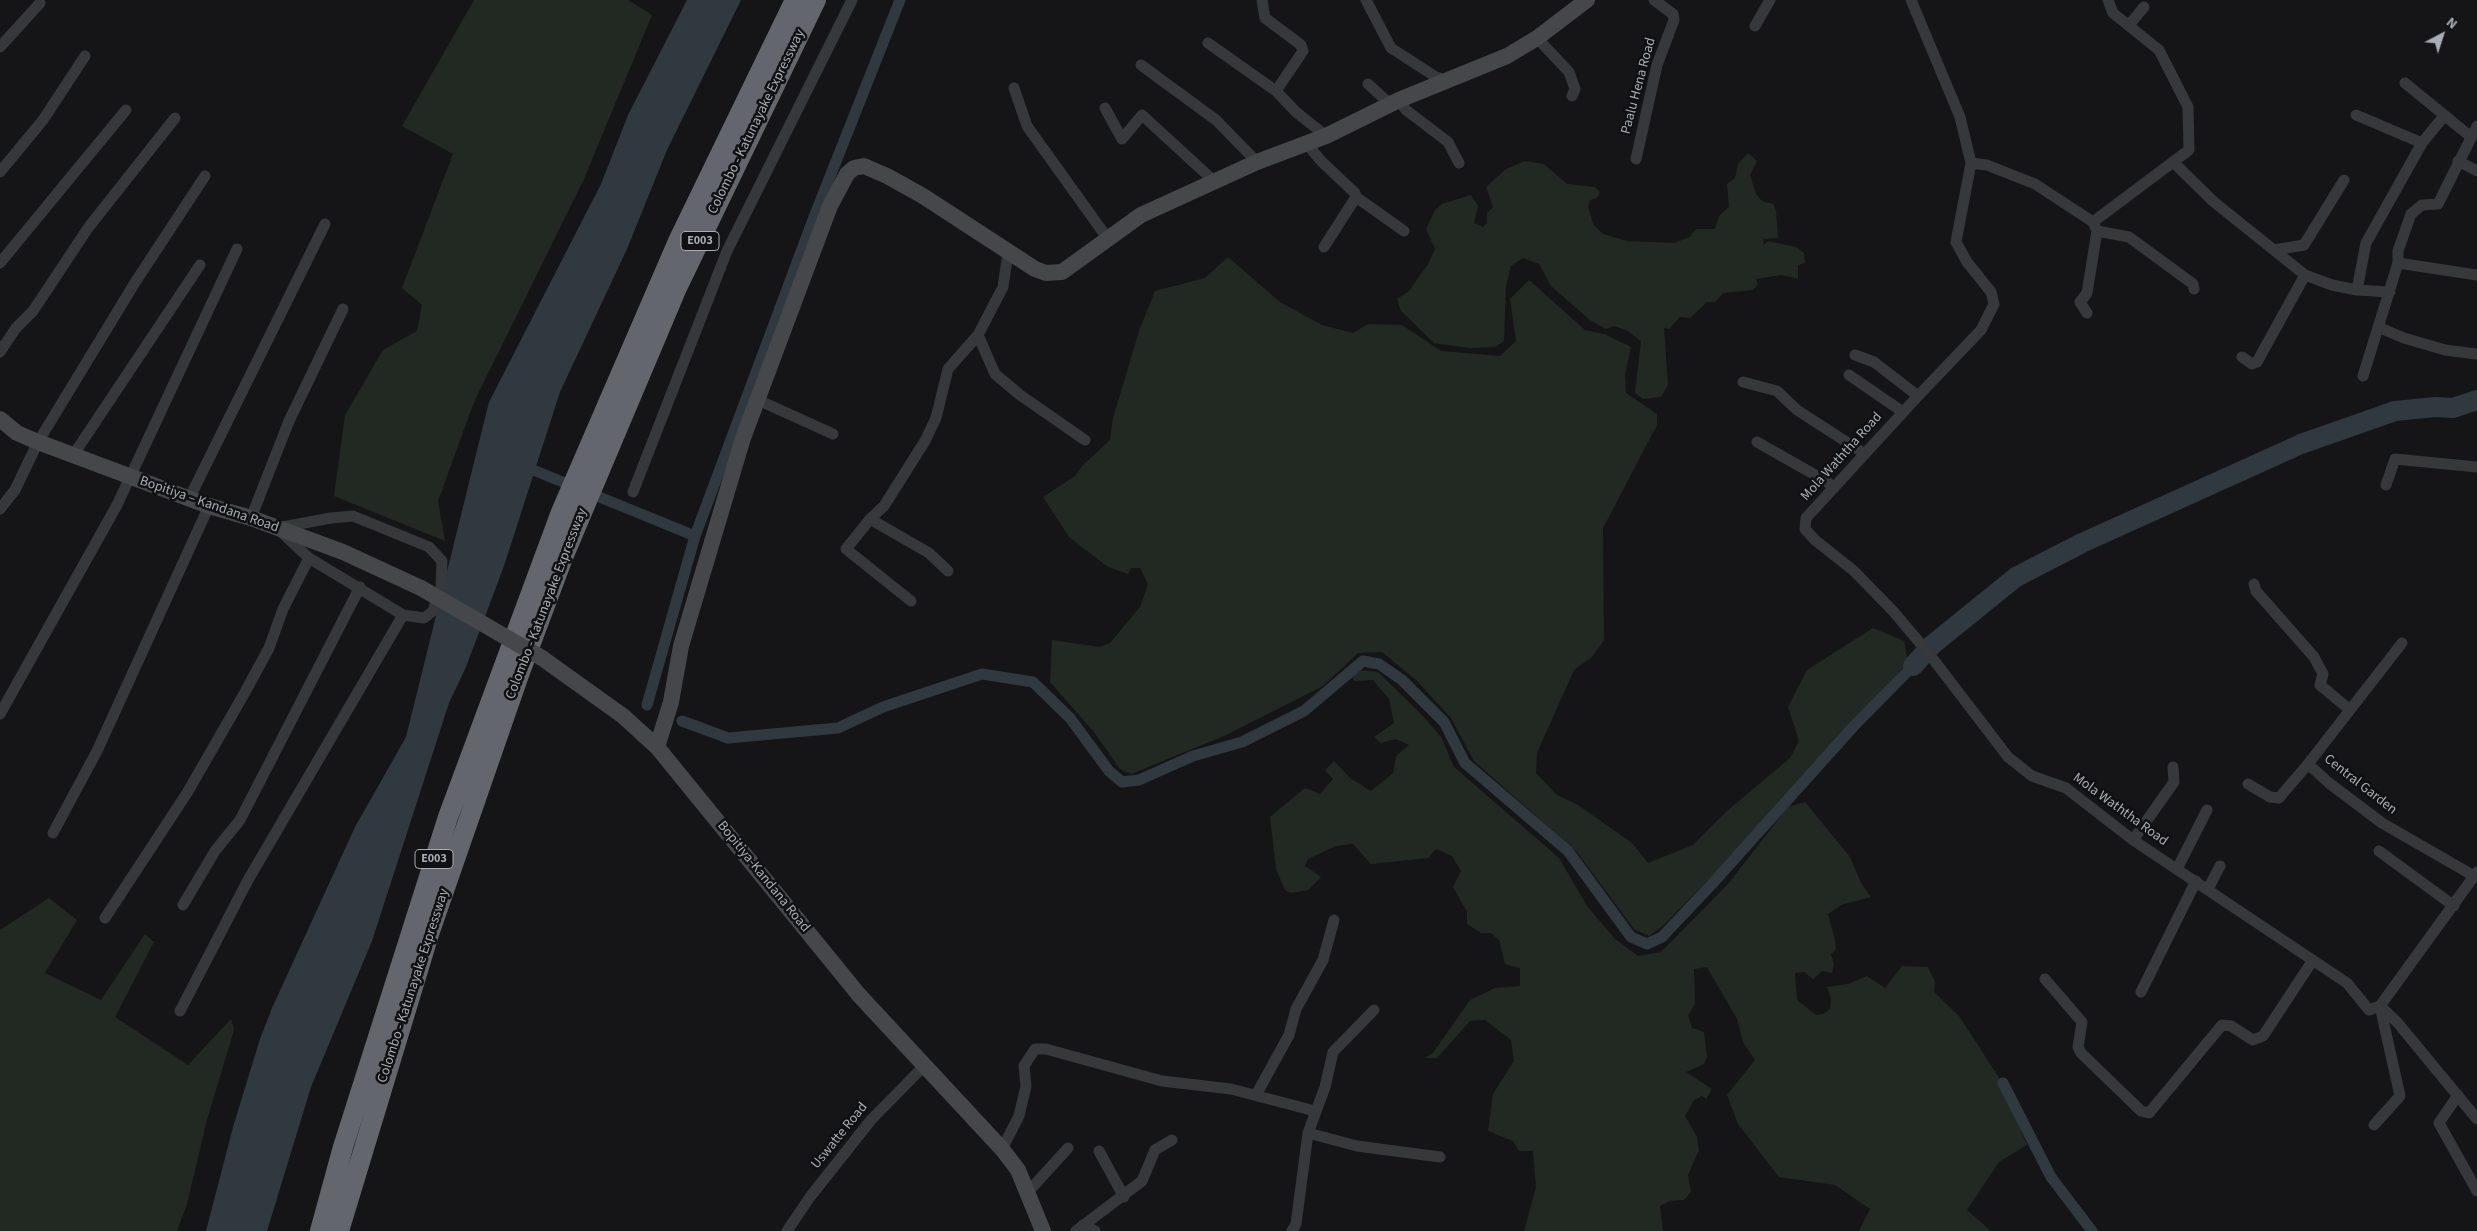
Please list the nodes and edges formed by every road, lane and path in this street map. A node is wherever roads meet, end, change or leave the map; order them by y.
1 (795, 0) edge
2 (816, 0) edge
3 (852, 0) edge
4 (1262, 0) edge
5 (1366, 0) edge
6 (1587, 0) edge
7 (1654, 0) edge
8 (1770, 0) edge
9 (1911, 0) edge
10 (2108, 0) edge
11 (40, 4) dead end
12 (2144, 7) dead end
13 (2130, 25) junction
14 (1755, 26) dead end
15 (1537, 38) junction
16 (1208, 43) dead end
17 (0, 46) edge
18 (85, 56) dead end
19 (1141, 65) dead end
20 (1450, 81) junction
21 (2405, 83) dead end
22 (1368, 84) dead end
23 (1014, 88) dead end
24 (1276, 91) junction
25 (1572, 96) dead end
26 (1394, 102) junction
27 (1105, 108) dead end
28 (126, 110) dead end
29 (2356, 115) dead end
30 (2444, 116) junction
31 (175, 118) dead end
32 (2477, 126) edge
33 (1326, 136) junction
34 (2471, 137) junction
35 (2422, 143) junction
36 (1307, 144) junction
37 (1636, 160) dead end
38 (1257, 162) junction
39 (2173, 162) junction
40 (2458, 162) junction
41 (1459, 163) dead end
42 (1971, 163) junction
43 (2477, 171) edge
44 (0, 172) edge
45 (205, 176) dead end
46 (2344, 180) dead end
47 (1214, 181) junction
48 (1356, 197) junction
49 (325, 224) dead end
50 (2095, 227) junction
51 (1404, 230) dead end
52 (1108, 239) junction
53 (1324, 247) dead end
54 (237, 249) dead end
55 (2274, 250) junction
56 (1008, 253) junction
57 (0, 263) edge
58 (2398, 263) junction
59 (200, 265) dead end
60 (2305, 275) junction
61 (2477, 275) edge
62 (2194, 289) dead end
63 (2357, 290) junction
64 (2390, 292) junction
65 (343, 309) dead end
66 (2087, 313) dead end
67 (2378, 327) junction
68 (978, 335) junction
69 (0, 352) edge
70 (2476, 354) edge
71 (1855, 355) dead end
72 (2242, 357) dead end
73 (1849, 375) dead end
74 (2363, 376) dead end
75 (1743, 382) dead end
76 (1918, 396) junction
77 (758, 400) junction
78 (1903, 412) junction
79 (2, 424) edge
80 (833, 434) dead end
81 (1085, 440) dead end
82 (38, 442) junction
83 (1757, 442) dead end
84 (74, 454) junction
85 (1864, 454) junction
86 (2477, 467) edge
87 (129, 477) junction
88 (2386, 485) dead end
89 (1834, 488) junction
90 (581, 490) junction
91 (633, 492) dead end
92 (189, 499) junction
93 (209, 506) junction
94 (0, 509) edge
95 (251, 518) junction
96 (870, 519) junction
97 (278, 528) junction
98 (308, 558) junction
99 (948, 571) dead end
100 (2254, 584) dead end
101 (360, 587) junction
102 (421, 588) joint
103 (911, 601) dead end
104 (403, 615) junction
105 (2402, 643) dead end
106 (2350, 710) junction
107 (0, 714) edge
108 (657, 747) junction
109 (2308, 764) junction
110 (2173, 767) dead end
111 (2248, 784) dead end
112 (2206, 810) dead end
113 (53, 833) dead end
114 (2133, 840) junction
115 (2379, 851) dead end
116 (2220, 866) dead end
117 (2177, 869) junction
118 (2476, 874) edge
119 (2196, 881) junction
120 (2208, 889) junction
121 (183, 905) dead end
122 (2454, 906) junction
123 (105, 918) dead end
124 (1334, 920) dead end
125 (2313, 960) junction
126 (2045, 979) dead end
127 (2141, 992) dead end
128 (2380, 1006) junction
129 (1374, 1010) dead end
130 (180, 1011) dead end
131 (924, 1066) junction
132 (1256, 1095) junction
133 (2458, 1095) junction
134 (1315, 1111) junction
135 (2477, 1119) edge
136 (2374, 1124) dead end
137 (1308, 1133) junction
138 (1172, 1140) dead end
139 (1068, 1148) dead end
140 (1002, 1149) junction
141 (1099, 1151) dead end
142 (1440, 1157) dead end
143 (2477, 1191) edge
144 (1028, 1192) junction
145 (1124, 1197) junction
146 (1079, 1228) edge
147 (320, 1231) edge
148 (339, 1231) edge
149 (787, 1231) edge
150 (1043, 1231) edge
151 (1095, 1231) edge
152 (1292, 1231) edge

1 - 90 highway, Colombo - Katunayake Expressway / E003
2 - 90 highway, Colombo - Katunayake Expressway / E003
3 - 91 street
4 - 24 street
5 - 20 street
6 - 15 street
7 - 37 street, Paalu Hena Road
8 - 14 street
9 - 42 street
10 - 13 street
11 - 17 street
12 - 13 street
13 - 39 street
15 - 20 street
15 - 25 street
16 - 24 street
18 - 44 street
19 - 38 street
20 - 26 street
21 - 30 street
22 - 26 street
23 - 52 street
24 - 33 street
26 - 33 street
26 - 41 street
27 - 47 street
28 - 57 street
29 - 35 street
30 - 34 street
30 - 35 street
31 - 69 street
32 - 34 street
33 - 36 street
34 - 40 street
35 - 63 street
36 - 38 street
36 - 48 street
38 - 47 street
39 - 50 street
39 - 55 street
40 - 43 street
40 - 58 street
42 - 50 street
42 - 76 street, Mola Waththa Road
45 - 82 street
46 - 55 street
47 - 52 street
48 - 51 street
48 - 53 street
49 - 92 street
50 - 62 street
50 - 66 street
52 - 56 street
54 - 87 street
55 - 60 street
56 - 68 street
56 - 77 street
58 - 61 street
58 - 64 street
59 - 84 street
60 - 63 street
60 - 72 street
63 - 64 street
64 - 67 street
65 - 95 street
67 - 70 street
67 - 74 street
68 - 81 street
68 - 96 street
71 - 76 street
73 - 78 street
75 - 85 street
76 - 78 street, Mola Waththa Road
77 - 80 street
77 - 108 street
78 - 85 street, Mola Waththa Road
79 - 82 street, Bopitiya – Kandana Road
82 - 84 street, Bopitiya – Kandana Road
82 - 94 street
83 - 89 street
84 - 87 street, Bopitiya – Kandana Road
85 - 89 street, Mola Waththa Road
86 - 88 street
87 - 92 street, Bopitiya – Kandana Road
87 - 107 street
89 - 114 street, Mola Waththa Road
90 - 147 highway, Colombo - Katunayake Expressway / E003
90 - 148 highway, Colombo - Katunayake Expressway / E003
92 - 93 street, Bopitiya – Kandana Road
93 - 95 street, Bopitiya – Kandana Road
93 - 113 street
95 - 97 street, Bopitiya – Kandana Road
96 - 99 street
96 - 103 street
97 - 98 street
97 - 102 street, Bopitiya – Kandana Road
97 - 104 street
98 - 101 street
98 - 123 street
100 - 106 street
101 - 104 street
101 - 121 street
102 - 108 street, Bopitiya-Kandana Road, bridge
104 - 130 street
105 - 106 street, Central Garden
106 - 109 street, Central Garden
108 - 131 street, Bopitiya-Kandana Road
109 - 111 street
109 - 118 street, Central Garden
110 - 114 street
112 - 117 street
114 - 117 street, Mola Waththa Road
115 - 122 street
116 - 120 street
117 - 119 street, Mola Waththa Road
118 - 122 street
119 - 120 street, Mola Waththa Road
119 - 127 street
120 - 125 street, Mola Waththa Road
122 - 128 street
124 - 132 street
125 - 126 street
125 - 128 street, Mola Waththa Road
128 - 133 street
128 - 136 street
129 - 134 street
131 - 140 street, Bopitiya-Kandana Road
131 - 149 street, Uswatte Road
132 - 134 street
132 - 140 street
133 - 135 street
133 - 143 street
134 - 137 street
137 - 142 street
137 - 152 street
138 - 145 street
139 - 144 street
140 - 144 street, Bopitiya-Kandana Road
141 - 145 street
144 - 150 street, Bopitiya-Kandana Road
145 - 146 street
146 - 151 street

